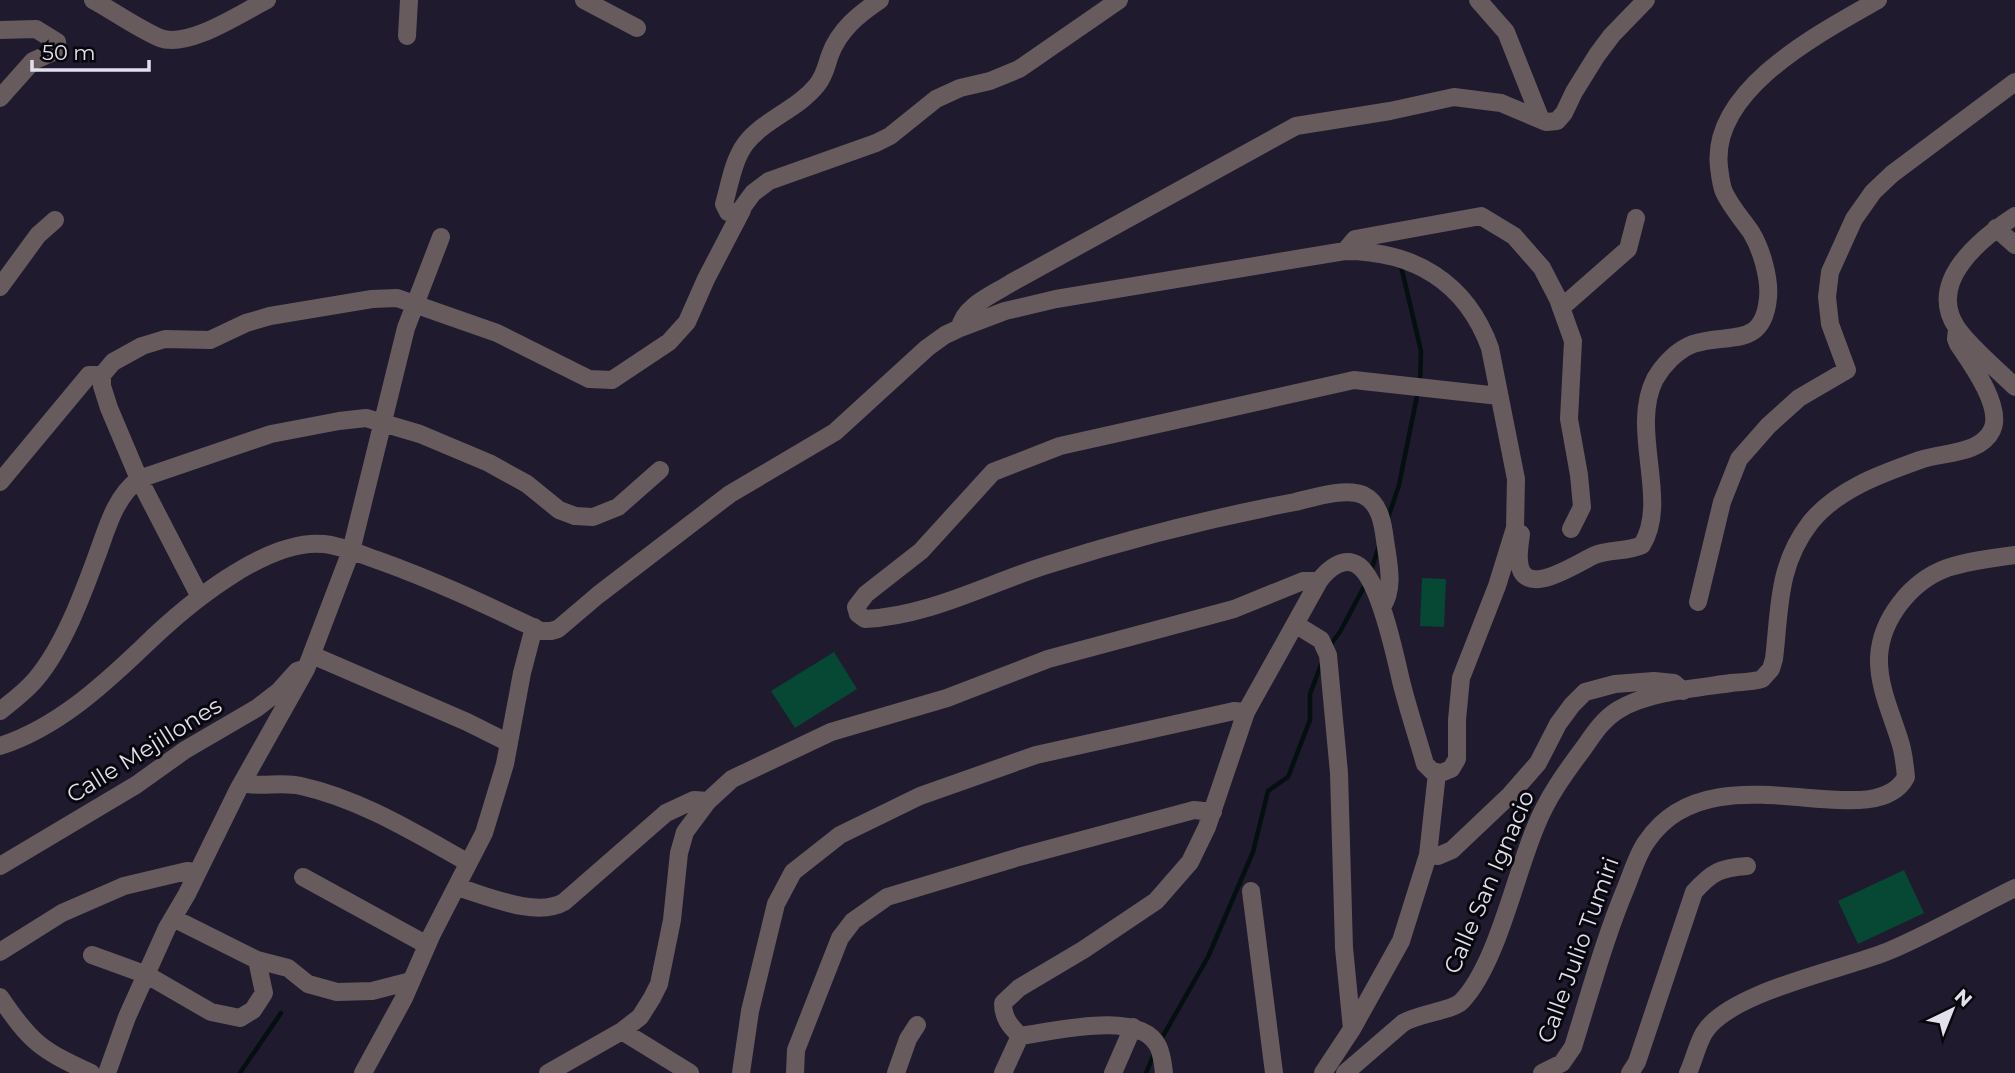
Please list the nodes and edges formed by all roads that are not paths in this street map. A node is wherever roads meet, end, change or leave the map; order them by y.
1 (93, 0) edge
2 (267, 0) edge
3 (409, 0) edge
4 (584, 0) edge
5 (880, 0) edge
6 (1119, 0) edge
7 (1478, 0) edge
8 (1646, 0) edge
9 (1854, 0) edge
10 (1878, 0) edge
11 (1828, 28) junction
12 (637, 29) dead end
13 (0, 30) edge
14 (407, 36) dead end
15 (2015, 82) edge
16 (0, 98) edge
17 (1541, 120) junction
18 (742, 210) junction
19 (2015, 216) edge
20 (1636, 218) dead end
21 (55, 220) dead end
22 (1996, 228) junction
23 (442, 237) dead end
24 (2015, 245) edge
25 (1345, 251) junction
26 (0, 287) edge
27 (415, 306) junction
28 (1561, 308) junction
29 (960, 328) junction
30 (1958, 329) junction
31 (102, 375) junction
32 (2015, 387) edge
33 (1499, 396) junction
34 (382, 422) junction
35 (660, 470) dead end
36 (139, 479) junction
37 (0, 482) edge
38 (1514, 528) junction
39 (1571, 529) dead end
40 (351, 551) junction
41 (2015, 555) edge
42 (1319, 581) junction
43 (200, 597) junction
44 (1698, 602) dead end
45 (1382, 607) junction
46 (1295, 624) junction
47 (534, 627) junction
48 (309, 662) junction
49 (1683, 691) junction
50 (0, 711) edge
51 (1246, 712) junction
52 (509, 743) junction
53 (0, 746) edge
54 (1437, 773) junction
55 (242, 783) junction
56 (708, 801) junction
57 (1213, 812) junction
58 (1428, 855) junction
59 (467, 862) junction
60 (0, 866) edge
61 (1747, 866) dead end
62 (197, 872) junction
63 (303, 877) dead end
64 (457, 887) junction
65 (2015, 888) edge
66 (1251, 891) dead end
67 (173, 918) junction
68 (427, 945) junction
69 (0, 952) edge
70 (92, 955) dead end
71 (257, 960) junction
72 (147, 975) junction
73 (411, 981) junction
74 (0, 997) edge
75 (917, 1025) dead end
76 (1133, 1027) junction
77 (1352, 1029) junction
78 (622, 1031) junction
79 (1020, 1036) junction
80 (91, 1073) edge
81 (107, 1073) edge
82 (363, 1073) edge
83 (548, 1073) edge
84 (690, 1073) edge
85 (741, 1073) edge
86 (795, 1073) edge
87 (896, 1073) edge
88 (1003, 1073) edge
89 (1113, 1073) edge
90 (1164, 1073) edge
91 (1274, 1073) edge
92 (1323, 1073) edge
93 (1345, 1073) edge
94 (1542, 1073) edge
95 (1630, 1073) edge
96 (1688, 1073) edge

1 - 2 street
3 - 14 street
4 - 12 street
5 - 18 street
6 - 18 street
7 - 17 street
8 - 17 street
9 - 11 street
10 - 11 street
11 - 38 street
13 - 16 street
15 - 44 street
17 - 29 street
18 - 27 street
19 - 22 street
20 - 28 street
21 - 26 street
22 - 24 street
22 - 30 street
23 - 27 street
25 - 28 street
25 - 29 street
25 - 33 street
27 - 31 street
27 - 34 street
28 - 39 street
29 - 47 street
30 - 32 street
30 - 49 street, Calle San Ignacio
31 - 36 street
31 - 37 street
33 - 38 street
33 - 45 street
34 - 35 street
34 - 36 street
34 - 40 street
36 - 43 street
36 - 50 street
38 - 54 street
40 - 43 street
40 - 47 street
40 - 48 street
41 - 94 street, Calle Julio Tumiri
42 - 45 street
42 - 46 street
42 - 56 street
43 - 53 street
45 - 54 street
46 - 51 street
46 - 77 street
47 - 52 street
48 - 52 street
48 - 55 street
48 - 60 street, Calle Mejillones
49 - 58 street
49 - 93 street, Calle San Ignacio
51 - 57 street
51 - 85 street
52 - 59 street
54 - 58 street
55 - 59 street
55 - 62 street
56 - 64 street
56 - 78 street
57 - 79 street
57 - 86 street
58 - 77 street
59 - 64 street
61 - 95 street
62 - 67 street
62 - 69 street
63 - 68 street
64 - 68 street
65 - 96 street
66 - 91 street
67 - 71 street
67 - 72 street
68 - 73 street
70 - 72 street
71 - 72 street
71 - 73 street
72 - 81 street
73 - 82 street
74 - 80 street
75 - 87 street
76 - 79 street
76 - 89 street
76 - 90 street
77 - 92 street
78 - 83 street
78 - 84 street
79 - 88 street

